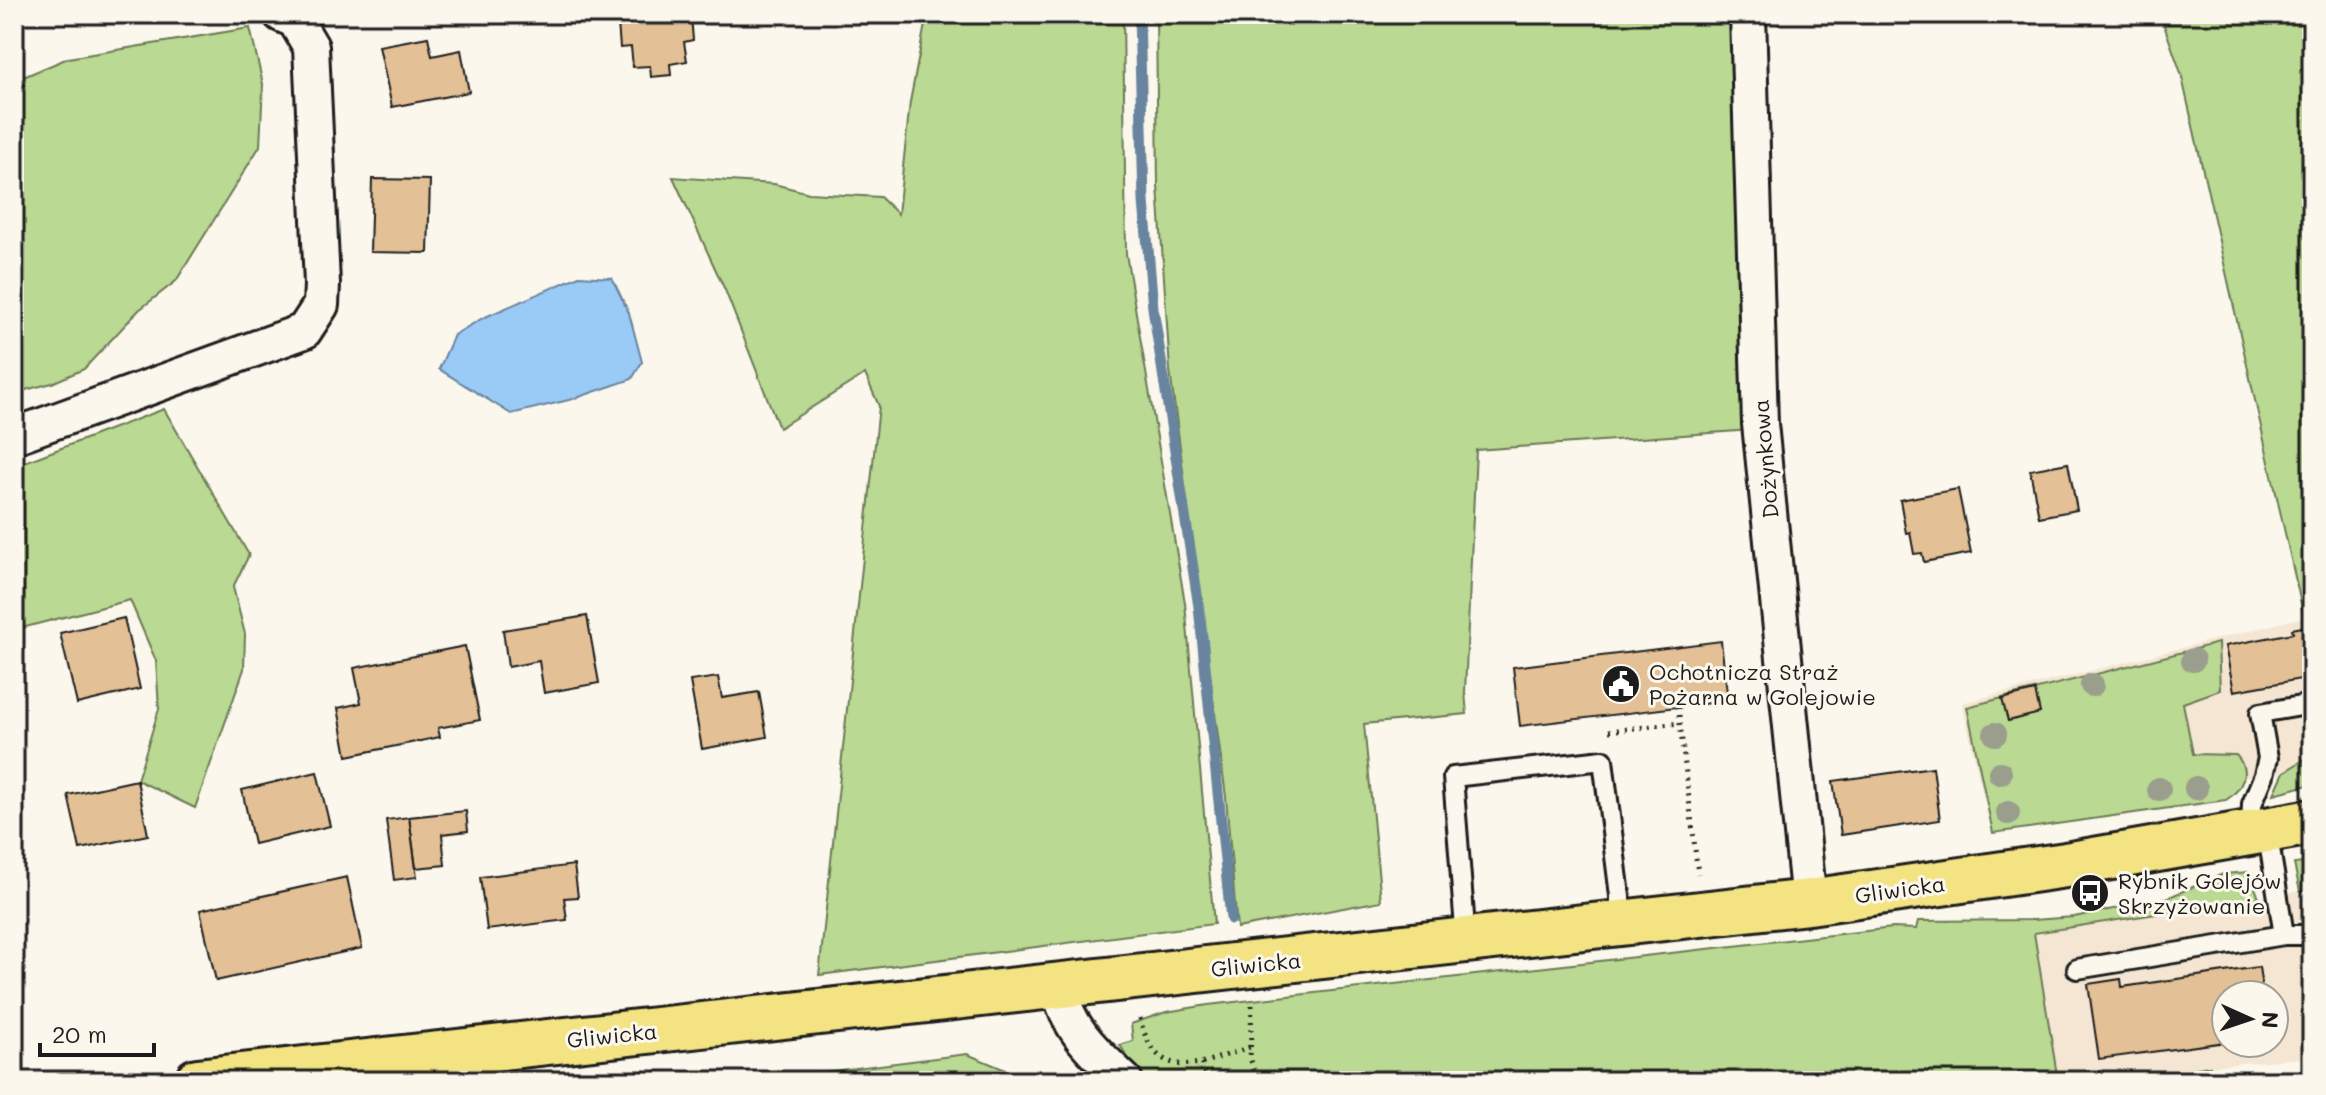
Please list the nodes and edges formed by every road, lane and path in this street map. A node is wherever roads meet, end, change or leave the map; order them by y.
1 (281, 14) edge
2 (1748, 14) edge
3 (14, 436) edge
4 (2312, 704) edge
5 (1678, 707) dead end
6 (1680, 723) junction
7 (1603, 760) junction
8 (2312, 822) edge
9 (2259, 832) junction
10 (1700, 887) dead end
11 (1809, 902) junction
12 (1620, 923) junction
13 (2284, 935) junction
14 (2312, 935) edge
15 (1466, 941) junction
16 (2077, 969) dead end
17 (1059, 986) junction
18 (1252, 1000) dead end
19 (1138, 1005) dead end
20 (1250, 1047) junction
21 (1202, 1064) junction
22 (197, 1081) edge
23 (1125, 1081) edge
24 (1208, 1081) edge
25 (1256, 1081) edge

1 - 3 street
2 - 11 street, Dożynkowa
4 - 9 lane
5 - 6 path
6 - 7 path
6 - 10 path
7 - 12 lane
7 - 15 lane
8 - 9 main road, Gliwicka
9 - 11 main road, Gliwicka
9 - 13 lane
11 - 12 main road, Gliwicka
12 - 15 main road, Gliwicka
13 - 14 lane
13 - 16 lane
15 - 17 main road, Gliwicka
17 - 22 main road, Gliwicka
17 - 23 street
18 - 20 path
19 - 21 path
20 - 21 path
20 - 25 path
21 - 24 path

